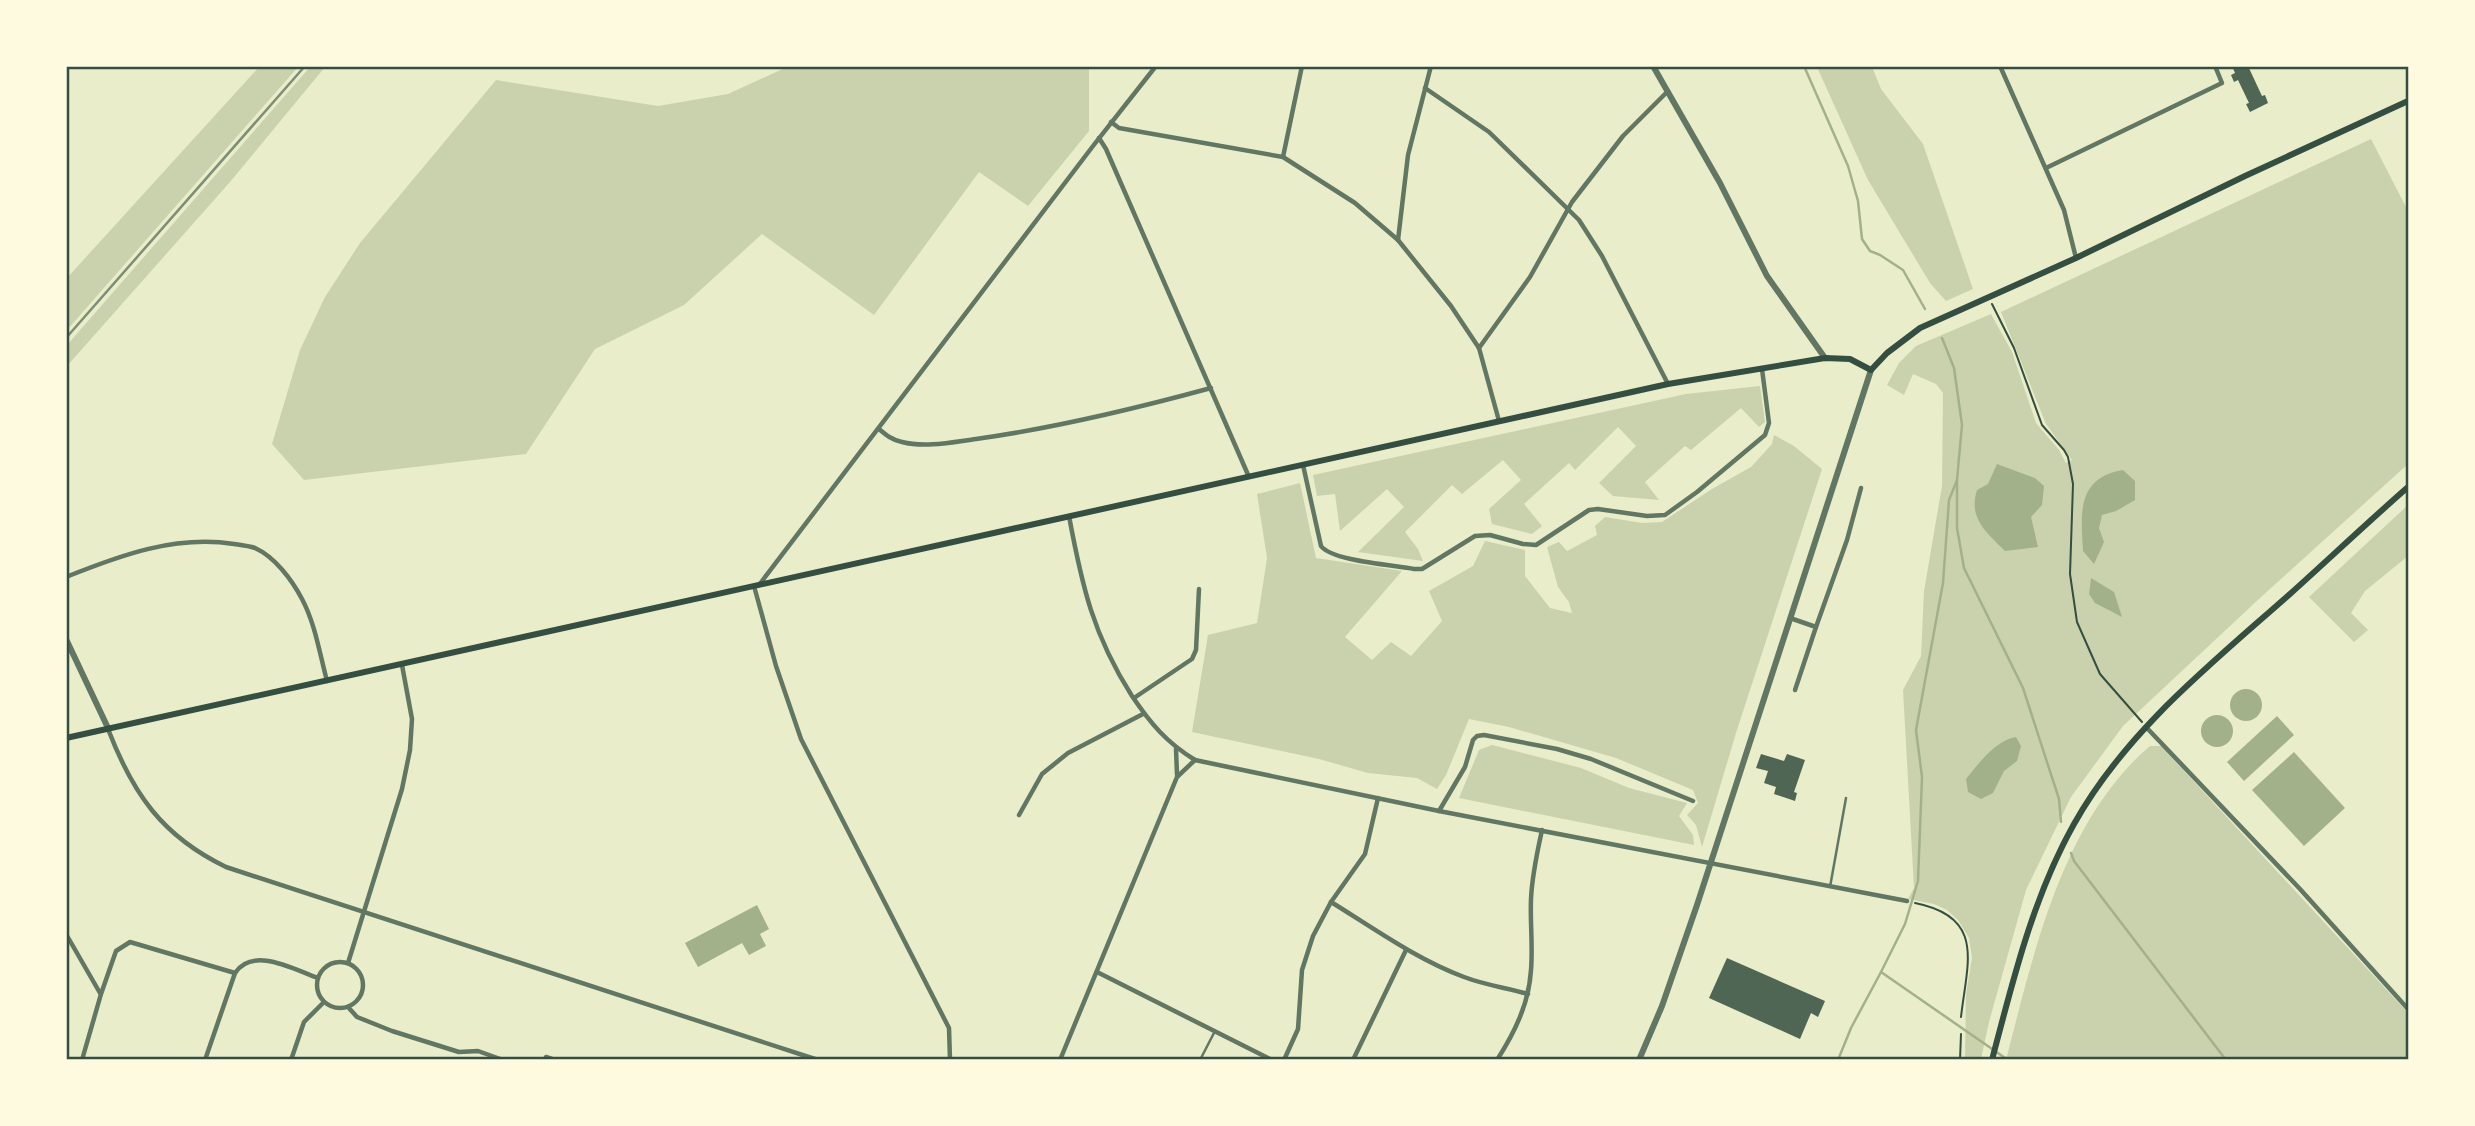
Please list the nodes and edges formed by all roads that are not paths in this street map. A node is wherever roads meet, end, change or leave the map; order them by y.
1 (1156, 66) edge
2 (1302, 66) edge
3 (1431, 66) edge
4 (1653, 66) edge
5 (2000, 66) edge
6 (2214, 66) edge
7 (1425, 88) junction
8 (1668, 91) junction
9 (2409, 101) edge
10 (1111, 122) junction
11 (1099, 138) junction
12 (1283, 157) junction
13 (2046, 168) junction
14 (1569, 210) junction
15 (1398, 240) junction
16 (2076, 258) junction
17 (1479, 348) junction
18 (1825, 358) junction
19 (1762, 368) junction
20 (1871, 370) junction
21 (1668, 384) junction
22 (1211, 388) junction
23 (1499, 421) junction
24 (879, 429) junction
25 (1303, 465) junction
26 (1250, 477) junction
27 (2409, 487) edge
28 (1861, 488) dead end
29 (1069, 516) junction
30 (66, 577) edge
31 (757, 586) junction
32 (1199, 589) dead end
33 (1789, 618) junction
34 (1816, 627) junction
35 (66, 639) edge
36 (402, 665) junction
37 (327, 681) junction
38 (1795, 690) dead end
39 (1134, 698) junction
40 (1143, 714) junction
41 (2146, 726) junction
42 (108, 728) junction
43 (66, 738) edge
44 (1176, 748) junction
45 (1195, 760) junction
46 (1177, 777) junction
47 (1378, 798) junction
48 (1846, 798) dead end
49 (1693, 801) dead end
50 (1439, 811) junction
51 (1019, 815) dead end
52 (1542, 830) junction
53 (1710, 864) junction
54 (1830, 887) junction
55 (1907, 901) dead end
56 (1331, 902) junction
57 (363, 912) junction
58 (66, 934) edge
59 (1406, 950) junction
60 (348, 963) junction
61 (1097, 972) junction
62 (235, 973) junction
63 (318, 978) junction
64 (101, 994) junction
65 (1528, 994) junction
66 (324, 1002) junction
67 (348, 1007) junction
68 (2409, 1009) edge
69 (1215, 1031) junction
70 (1993, 1056) edge
71 (82, 1059) edge
72 (205, 1059) edge
73 (291, 1059) edge
74 (503, 1059) edge
75 (545, 1059) edge
76 (555, 1059) edge
77 (818, 1059) edge
78 (950, 1059) edge
79 (1060, 1059) edge
80 (1200, 1059) edge
81 (1272, 1059) edge
82 (1284, 1059) edge
83 (1353, 1059) edge
84 (1497, 1059) edge
85 (1639, 1059) edge

1 - 10 street
2 - 12 street
3 - 7 street
4 - 8 street
5 - 13 street
6 - 13 street
7 - 14 street
7 - 15 street
8 - 14 street
8 - 18 street
9 - 16 main road
10 - 11 street
10 - 12 street
11 - 22 street
11 - 24 street
12 - 15 street
13 - 16 street
14 - 17 street
14 - 21 street
15 - 17 street
16 - 20 main road
17 - 23 street
18 - 19 main road
18 - 20 main road
19 - 21 main road
19 - 25 street
20 - 33 street
21 - 23 main road
22 - 24 street
22 - 26 street
23 - 25 main road
24 - 31 street
25 - 26 main road
26 - 29 main road
27 - 41 main road
28 - 34 street
29 - 31 main road
29 - 39 street
30 - 37 street
31 - 36 main road
31 - 78 street
32 - 39 street
33 - 34 street
33 - 53 street
34 - 38 street
35 - 42 street
36 - 37 main road
36 - 57 street
37 - 42 main road
39 - 40 street
40 - 44 street
40 - 51 street
41 - 68 street
41 - 70 main road
42 - 43 main road
42 - 57 street
44 - 45 street
44 - 46 street
45 - 46 street
45 - 47 street
46 - 61 street
47 - 50 street
47 - 56 street
48 - 54 lane
49 - 50 street
50 - 52 street
52 - 53 street
52 - 65 street
53 - 54 street
53 - 85 street
54 - 55 street
56 - 59 street
56 - 82 street
57 - 60 street
57 - 77 street
58 - 64 street
59 - 65 street
59 - 83 street
60 - 63 street
60 - 67 street
61 - 69 street
61 - 79 street
62 - 63 street
62 - 64 street
62 - 72 street
63 - 66 street
64 - 71 street
65 - 84 street
66 - 67 street
66 - 73 street
67 - 74 street
69 - 80 lane
69 - 81 street
75 - 76 street

